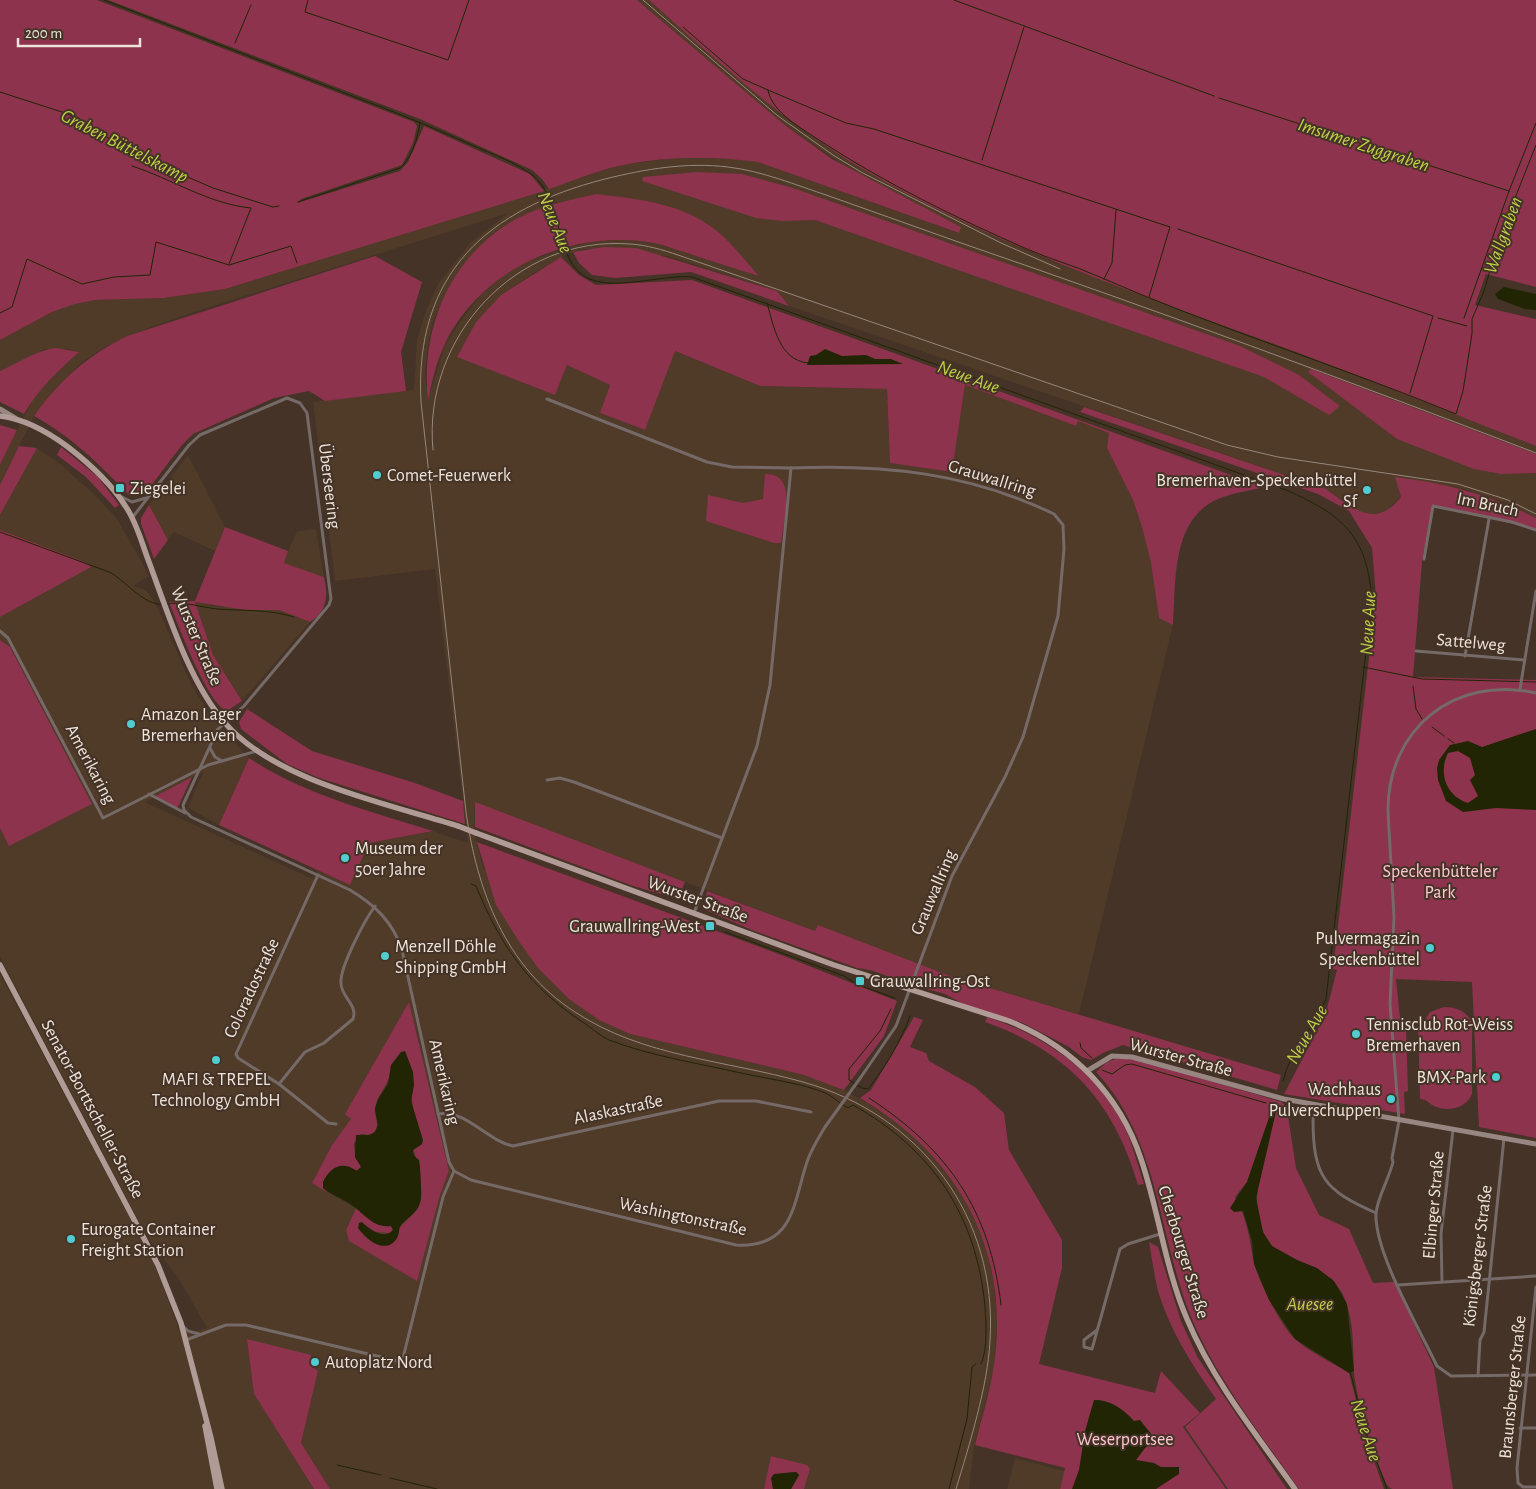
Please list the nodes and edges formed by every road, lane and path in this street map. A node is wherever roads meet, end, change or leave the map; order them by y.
1 (548, 399) dead end
2 (0, 408) edge
3 (0, 416) edge
4 (15, 418) junction
5 (792, 468) junction
6 (118, 495) junction
7 (148, 496) junction
8 (132, 519) junction
9 (1489, 519) junction
10 (1536, 530) edge
11 (1424, 559) dead end
12 (1536, 591) edge
13 (0, 632) edge
14 (1416, 651) dead end
15 (1465, 656) junction
16 (1524, 660) junction
17 (1520, 689) junction
18 (1536, 693) edge
19 (224, 723) junction
20 (210, 748) junction
21 (257, 751) junction
22 (223, 762) junction
23 (200, 770) junction
24 (547, 780) dead end
25 (149, 794) junction
26 (185, 813) junction
27 (722, 838) junction
28 (318, 875) junction
29 (374, 906) junction
30 (694, 913) junction
31 (0, 965) edge
32 (909, 989) junction
33 (1087, 1071) junction
34 (279, 1084) junction
35 (811, 1112) dead end
36 (438, 1114) junction
37 (1313, 1118) dead end
38 (1399, 1120) junction
39 (336, 1124) dead end
40 (1453, 1130) junction
41 (1504, 1138) junction
42 (1536, 1144) edge
43 (454, 1170) junction
44 (1376, 1213) junction
45 (1160, 1234) junction
46 (1536, 1276) edge
47 (1490, 1279) junction
48 (1442, 1282) junction
49 (1398, 1285) junction
50 (1536, 1287) edge
51 (180, 1324) junction
52 (1097, 1330) junction
53 (199, 1334) junction
54 (185, 1340) junction
55 (1526, 1375) junction
56 (1536, 1375) edge
57 (1478, 1376) junction
58 (204, 1417) junction
59 (1520, 1428) junction
60 (1536, 1428) edge
61 (1536, 1487) edge
62 (217, 1489) edge
63 (222, 1489) edge
64 (1295, 1489) edge

1 - 5 street, Grauwallring
2 - 4 street, Wurster Straße
3 - 4 main road, Wurster Straße
4 - 6 main road, Wurster Straße
5 - 27 street
5 - 32 street, Grauwallring
6 - 7 street
6 - 8 main road, Wurster Straße
7 - 8 street, Überseering
7 - 19 street, Überseering
8 - 19 main road, Wurster Straße
9 - 10 street, Im Bruch
9 - 11 street, Im Bruch
9 - 15 street
12 - 16 street
13 - 25 street, Amerikaring
14 - 15 street, Sattelweg
15 - 16 street, Sattelweg
16 - 17 street
17 - 18 street
17 - 38 street
19 - 20 street
19 - 21 main road, Wurster Straße
20 - 22 street
20 - 23 street
21 - 22 street, Amerikaring
21 - 30 main road, Wurster Straße, bridge
22 - 23 street, Amerikaring
23 - 25 street, Amerikaring
23 - 26 street
24 - 27 street
25 - 26 street, Amerikaring
26 - 28 street, Amerikaring
27 - 30 street
28 - 29 street, Amerikaring
28 - 34 street, Coloradostraße
29 - 34 street
29 - 36 street, Amerikaring
30 - 32 main road, Wurster Straße
31 - 51 main road, Senator-Borttscheller-Straße
32 - 33 main road, Wurster Straße
32 - 43 street, Washingtonstraße, bridge
33 - 38 street, Wurster Straße
33 - 45 main road, Cherbourger Straße
34 - 39 street, Coloradostraße
35 - 36 street, Alaskastraße
36 - 43 street, Amerikaring
37 - 44 street
38 - 40 street, Wurster Straße
38 - 44 street
40 - 41 street, Wurster Straße
40 - 48 street, Elbinger Straße
41 - 42 street, Wurster Straße
41 - 47 street, Königsberger Straße
43 - 53 street
44 - 49 street
45 - 52 street
45 - 64 main road, Cherbourger Straße
46 - 47 street
47 - 48 street
47 - 57 street, Königsberger Straße
48 - 49 street
49 - 57 street
50 - 55 street, Braunsberger Straße
51 - 53 street
51 - 54 main road, Senator-Borttscheller-Straße
52 - 52 street
53 - 54 street
54 - 58 main road, Senator-Borttscheller-Straße
55 - 56 street
55 - 57 street
55 - 59 street, Braunsberger Straße
58 - 62 main road, Senator-Borttscheller-Straße
58 - 63 main road, Senator-Borttscheller-Straße
59 - 60 street
59 - 61 street, Braunsberger Straße

